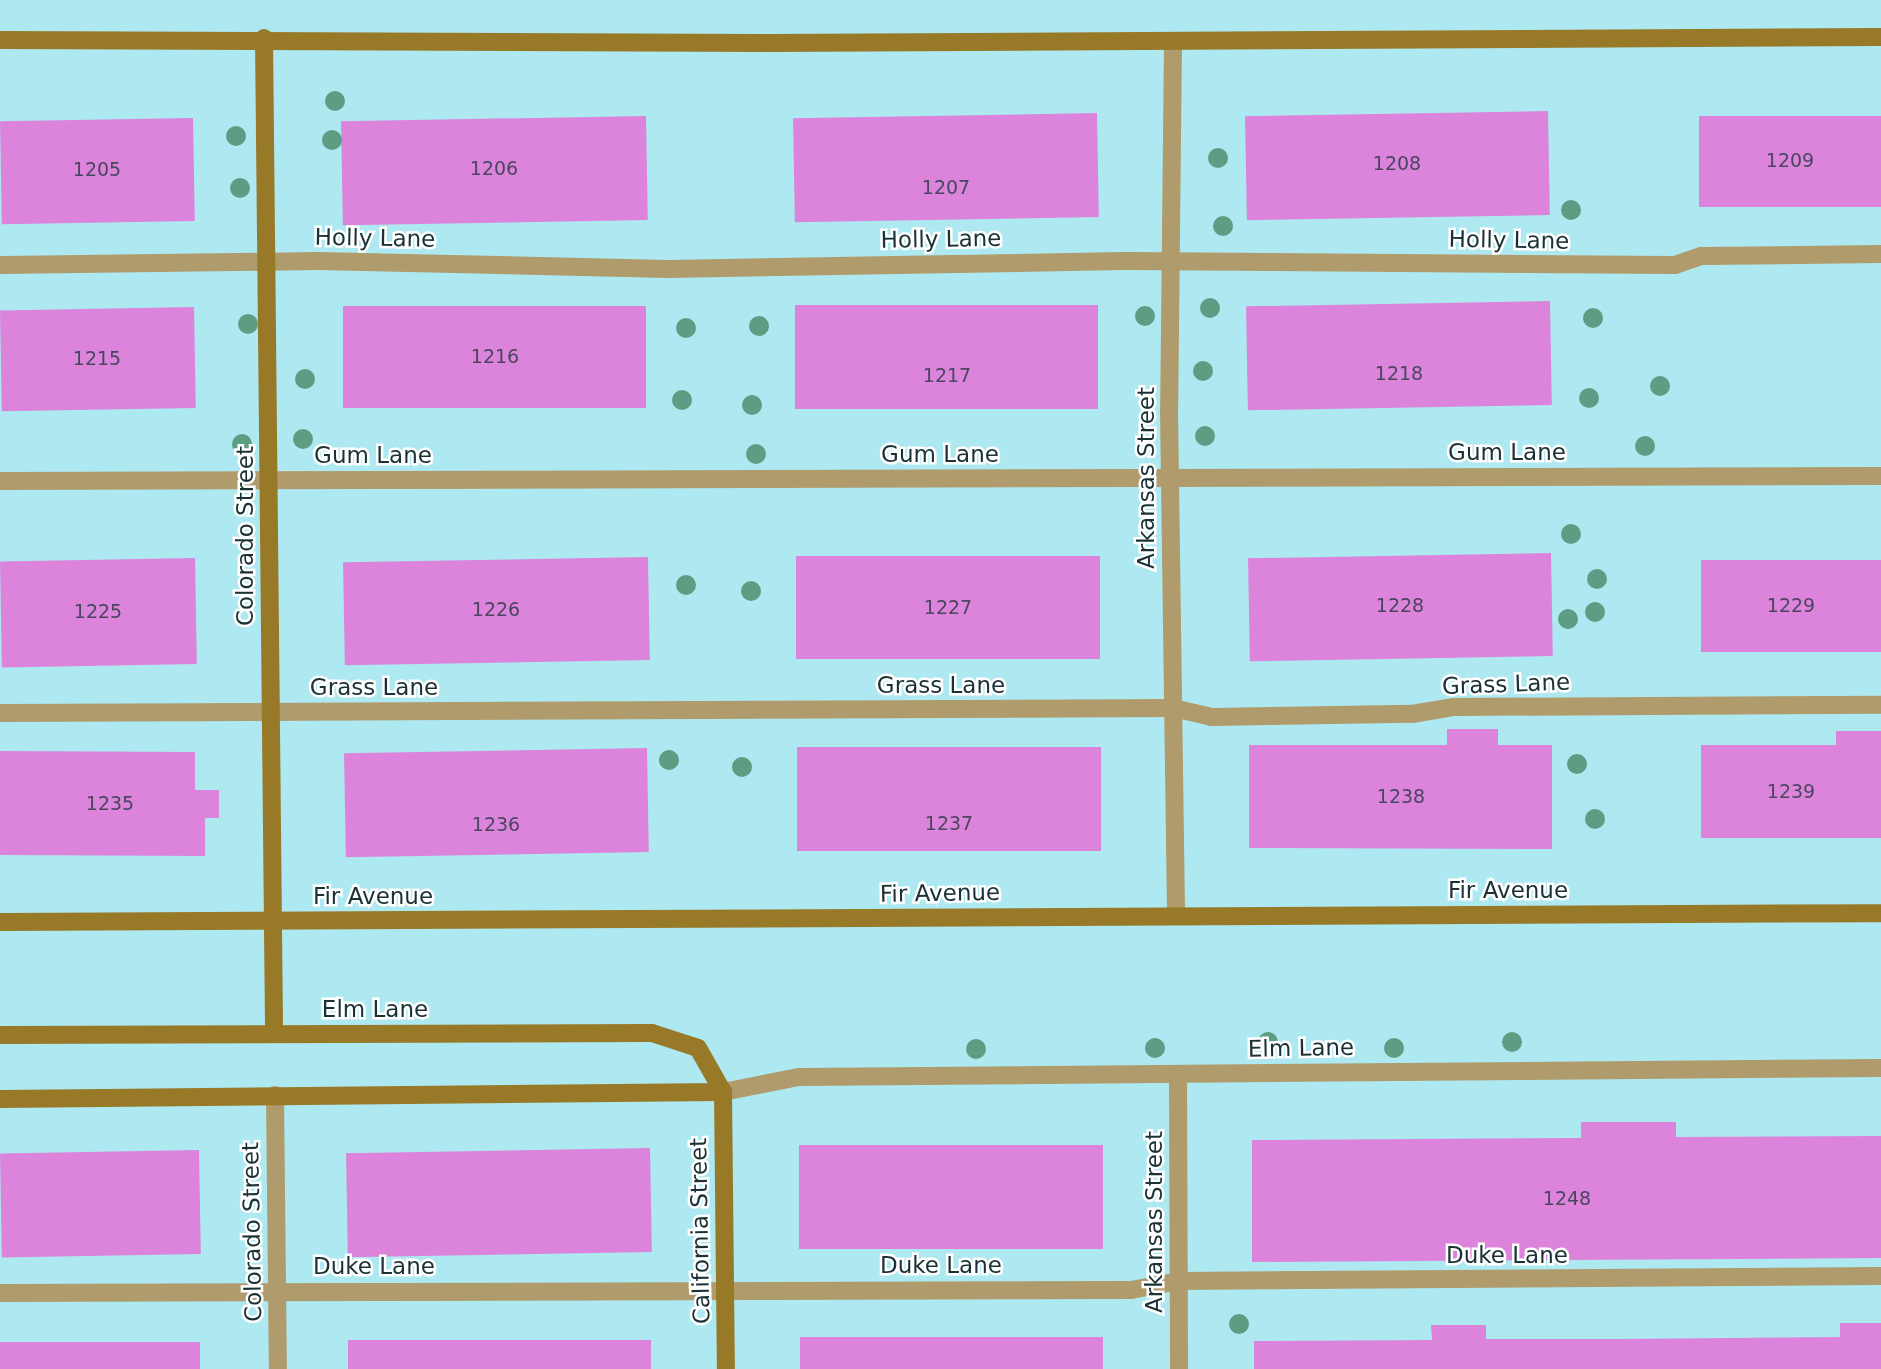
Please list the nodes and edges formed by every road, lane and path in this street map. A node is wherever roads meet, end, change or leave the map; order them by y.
1 (1881, 37) edge
2 (264, 38) junction
3 (0, 40) edge
4 (1173, 42) junction
5 (1881, 254) edge
6 (268, 262) junction
7 (1173, 262) junction
8 (0, 265) edge
9 (1881, 476) edge
10 (1170, 478) junction
11 (269, 480) junction
12 (0, 481) edge
13 (1881, 705) edge
14 (1173, 708) junction
15 (271, 712) junction
16 (0, 713) edge
17 (1881, 913) edge
18 (1176, 914) junction
19 (273, 921) junction
20 (0, 922) edge
21 (274, 1034) junction
22 (0, 1035) edge
23 (1881, 1068) edge
24 (1178, 1076) junction
25 (723, 1092) junction
26 (275, 1095) junction
27 (0, 1099) edge
28 (1881, 1276) edge
29 (1179, 1282) junction
30 (726, 1289) junction
31 (278, 1291) junction
32 (0, 1293) edge
33 (278, 1369) edge
34 (726, 1369) edge
35 (1180, 1369) edge

1 - 4 street
2 - 3 street
2 - 4 street
2 - 6 street, Colorado Street
4 - 7 street, Arkansas Street
5 - 7 street, Holly Lane
6 - 7 street, Holly Lane
6 - 8 street, Holly Lane
6 - 11 street, Colorado Street
7 - 10 street, Arkansas Street
9 - 10 street, Gum Lane
10 - 11 street, Gum Lane
10 - 14 street, Arkansas Street
11 - 12 street, Gum Lane
11 - 15 street, Colorado Street
13 - 14 street, Grass Lane
14 - 15 street, Grass Lane
14 - 18 street, Arkansas Street
15 - 16 street, Grass Lane
15 - 19 street, Colorado Street
17 - 18 street, Fir Avenue
18 - 19 street, Fir Avenue
19 - 20 street, Fir Avenue
19 - 21 street, Colorado Street
21 - 22 street, Elm Lane
21 - 25 street, Elm Lane
23 - 24 street, Elm Lane
24 - 25 street, Elm Lane
24 - 29 street, Arkansas Street
25 - 26 street, Elm Lane
25 - 30 street, California Street
26 - 27 street, Elm Lane
26 - 31 street, Colorado Street
28 - 29 street, Duke Lane
29 - 30 street, Duke Lane
29 - 35 street, Arkansas Street
30 - 31 street, Duke Lane
30 - 34 street, California Street
31 - 32 street, Duke Lane
31 - 33 street, Colorado Street

